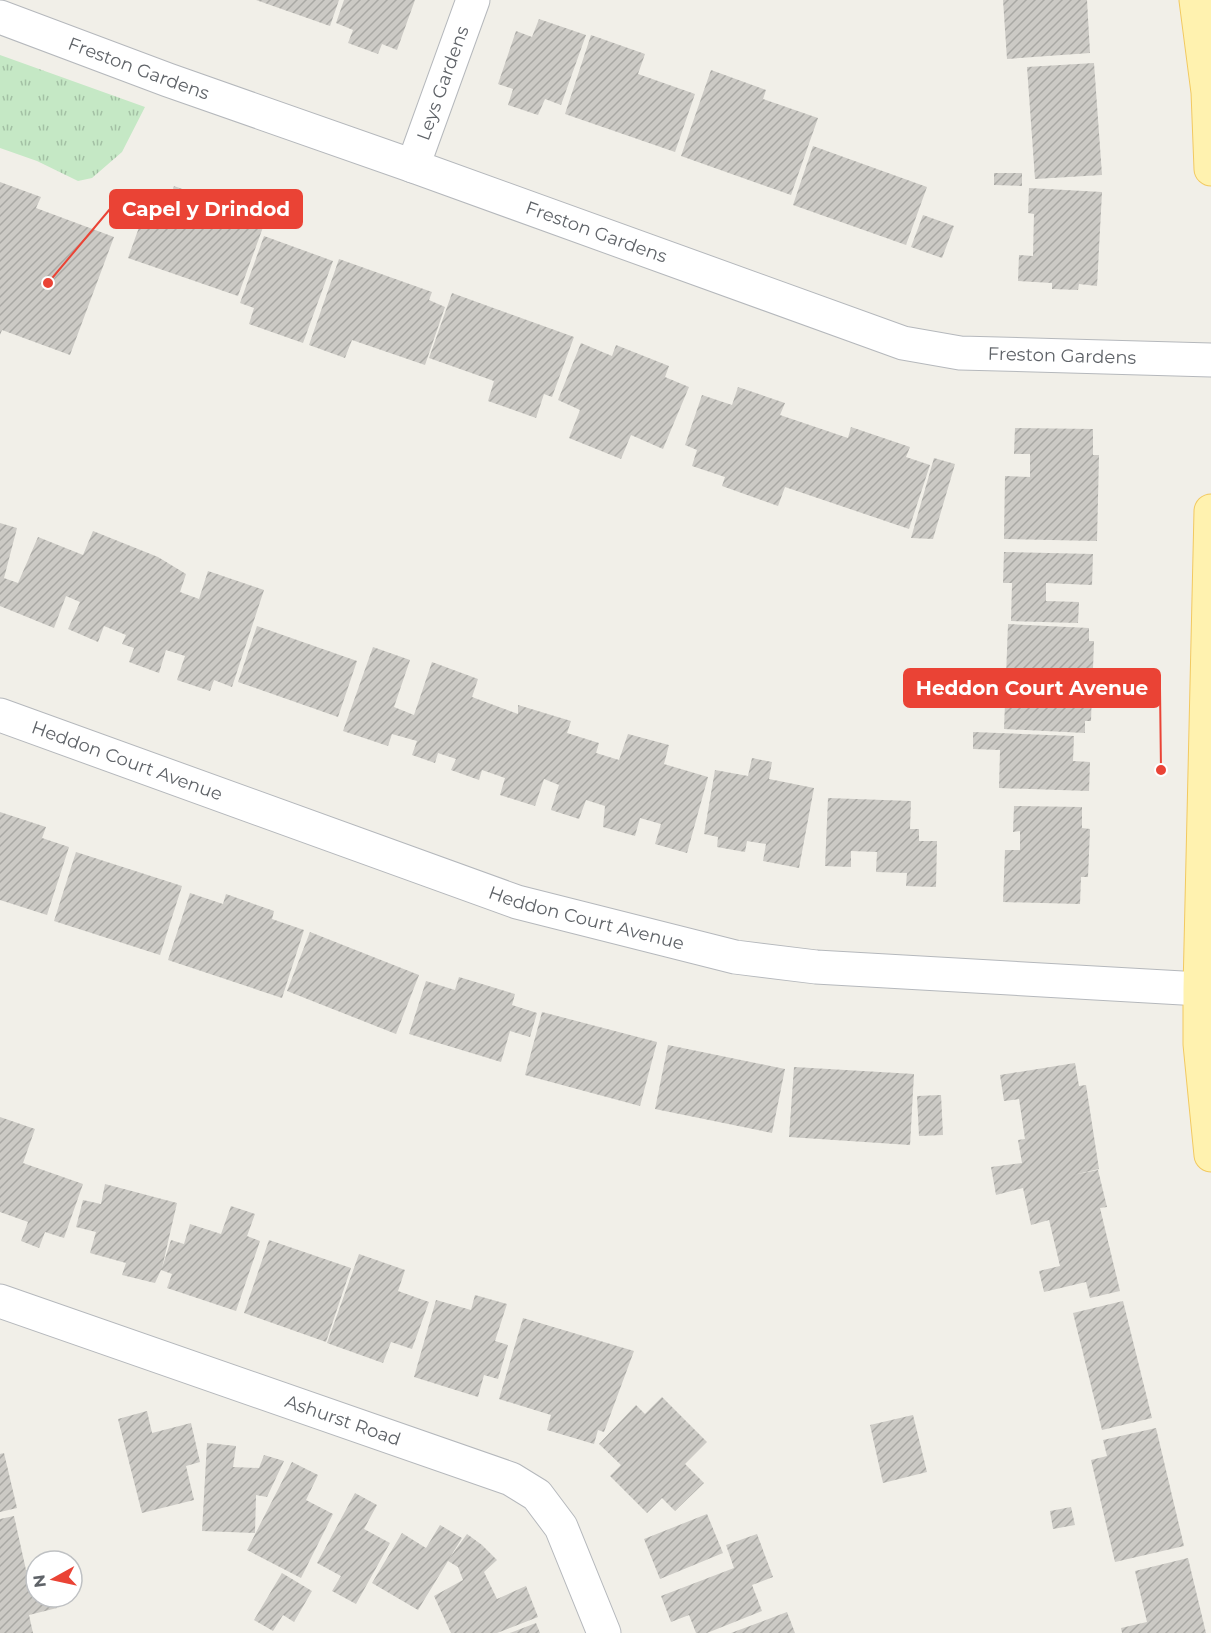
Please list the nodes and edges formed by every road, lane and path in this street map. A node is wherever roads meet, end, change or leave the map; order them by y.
1 (472, 0) edge
2 (1196, 0) edge
3 (0, 17) edge
4 (413, 166) junction
5 (1211, 169) edge
6 (1211, 360) edge
7 (1211, 511) edge
8 (0, 715) edge
9 (1200, 989) junction
10 (1208, 1095) edge
11 (1211, 1155) edge
12 (0, 1301) edge
13 (604, 1633) edge

1 - 4 street, Leys Gardens
2 - 5 main road
3 - 4 street, Freston Gardens
4 - 6 street, Freston Gardens
7 - 9 main road
8 - 9 street, Heddon Court Avenue
9 - 10 main road
10 - 11 main road
12 - 13 street, Ashurst Road

